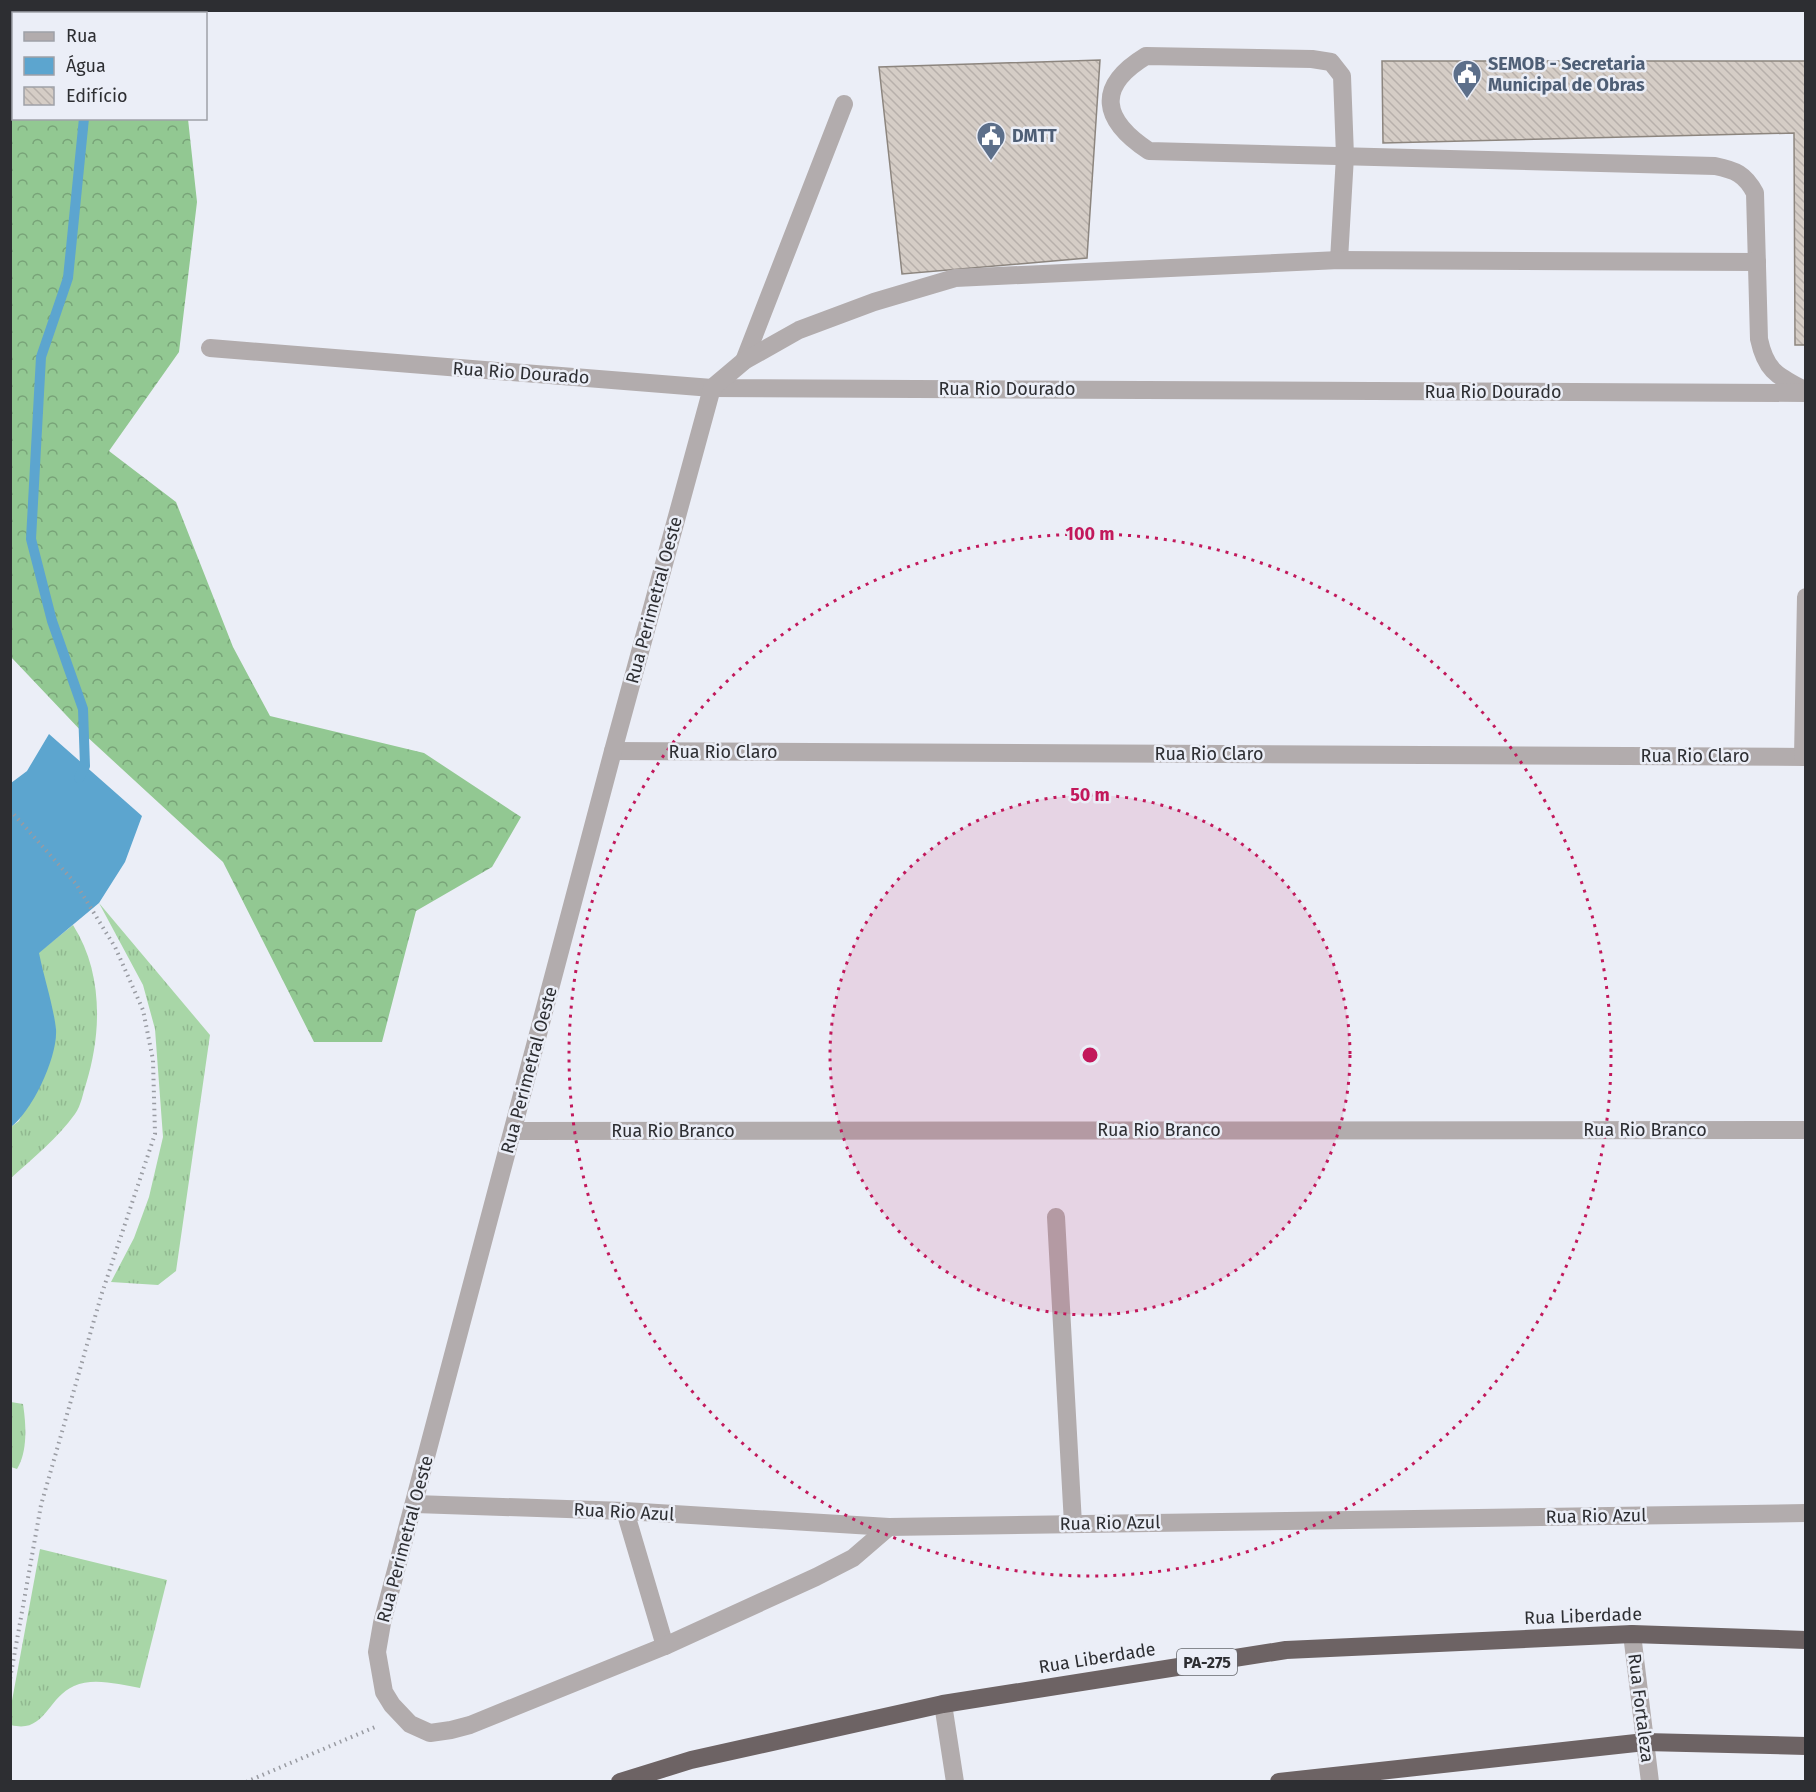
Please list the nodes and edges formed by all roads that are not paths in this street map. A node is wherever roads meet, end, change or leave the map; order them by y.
1 (844, 104) dead end
2 (1345, 156) junction
3 (1339, 260) junction
4 (1757, 262) junction
5 (210, 348) dead end
6 (744, 362) junction
7 (712, 388) junction
8 (1806, 392) edge
9 (1806, 597) edge
10 (613, 752) junction
11 (1804, 757) edge
12 (1806, 1130) edge
13 (513, 1131) junction
14 (1056, 1217) dead end
15 (415, 1504) junction
16 (625, 1511) junction
17 (1806, 1513) edge
18 (1073, 1524) junction
19 (889, 1527) junction
20 (1632, 1635) junction
21 (1806, 1640) edge
22 (665, 1646) junction
23 (943, 1704) junction
24 (1645, 1742) junction
25 (1806, 1746) edge
26 (1281, 1781) edge
27 (620, 1782) edge
28 (955, 1782) edge
29 (1650, 1782) edge

1 - 6 street
2 - 2 street
2 - 3 street
2 - 4 street
3 - 4 street
3 - 6 street
4 - 8 street
5 - 7 street, Rua Rio Dourado
6 - 7 street
7 - 8 street, Rua Rio Dourado
7 - 10 street, Rua Perimetral Oeste
9 - 11 street
10 - 11 street, Rua Rio Claro
10 - 13 street, Rua Perimetral Oeste
12 - 13 street, Rua Rio Branco
13 - 15 street, Rua Perimetral Oeste
14 - 18 street
15 - 16 street, Rua Rio Azul
15 - 22 street, Rua Perimetral Oeste
16 - 19 street, Rua Rio Azul
16 - 22 street
17 - 18 street, Rua Rio Azul
18 - 19 street, Rua Rio Azul
19 - 22 street
20 - 21 highway, Rua Liberdade / PA-275
20 - 23 highway, Rua Liberdade / PA-275
20 - 24 street, Rua Fortaleza
23 - 27 highway, Rua Liberdade / PA-275
23 - 28 street
24 - 25 highway
24 - 26 highway
24 - 29 street, Rua Fortaleza

